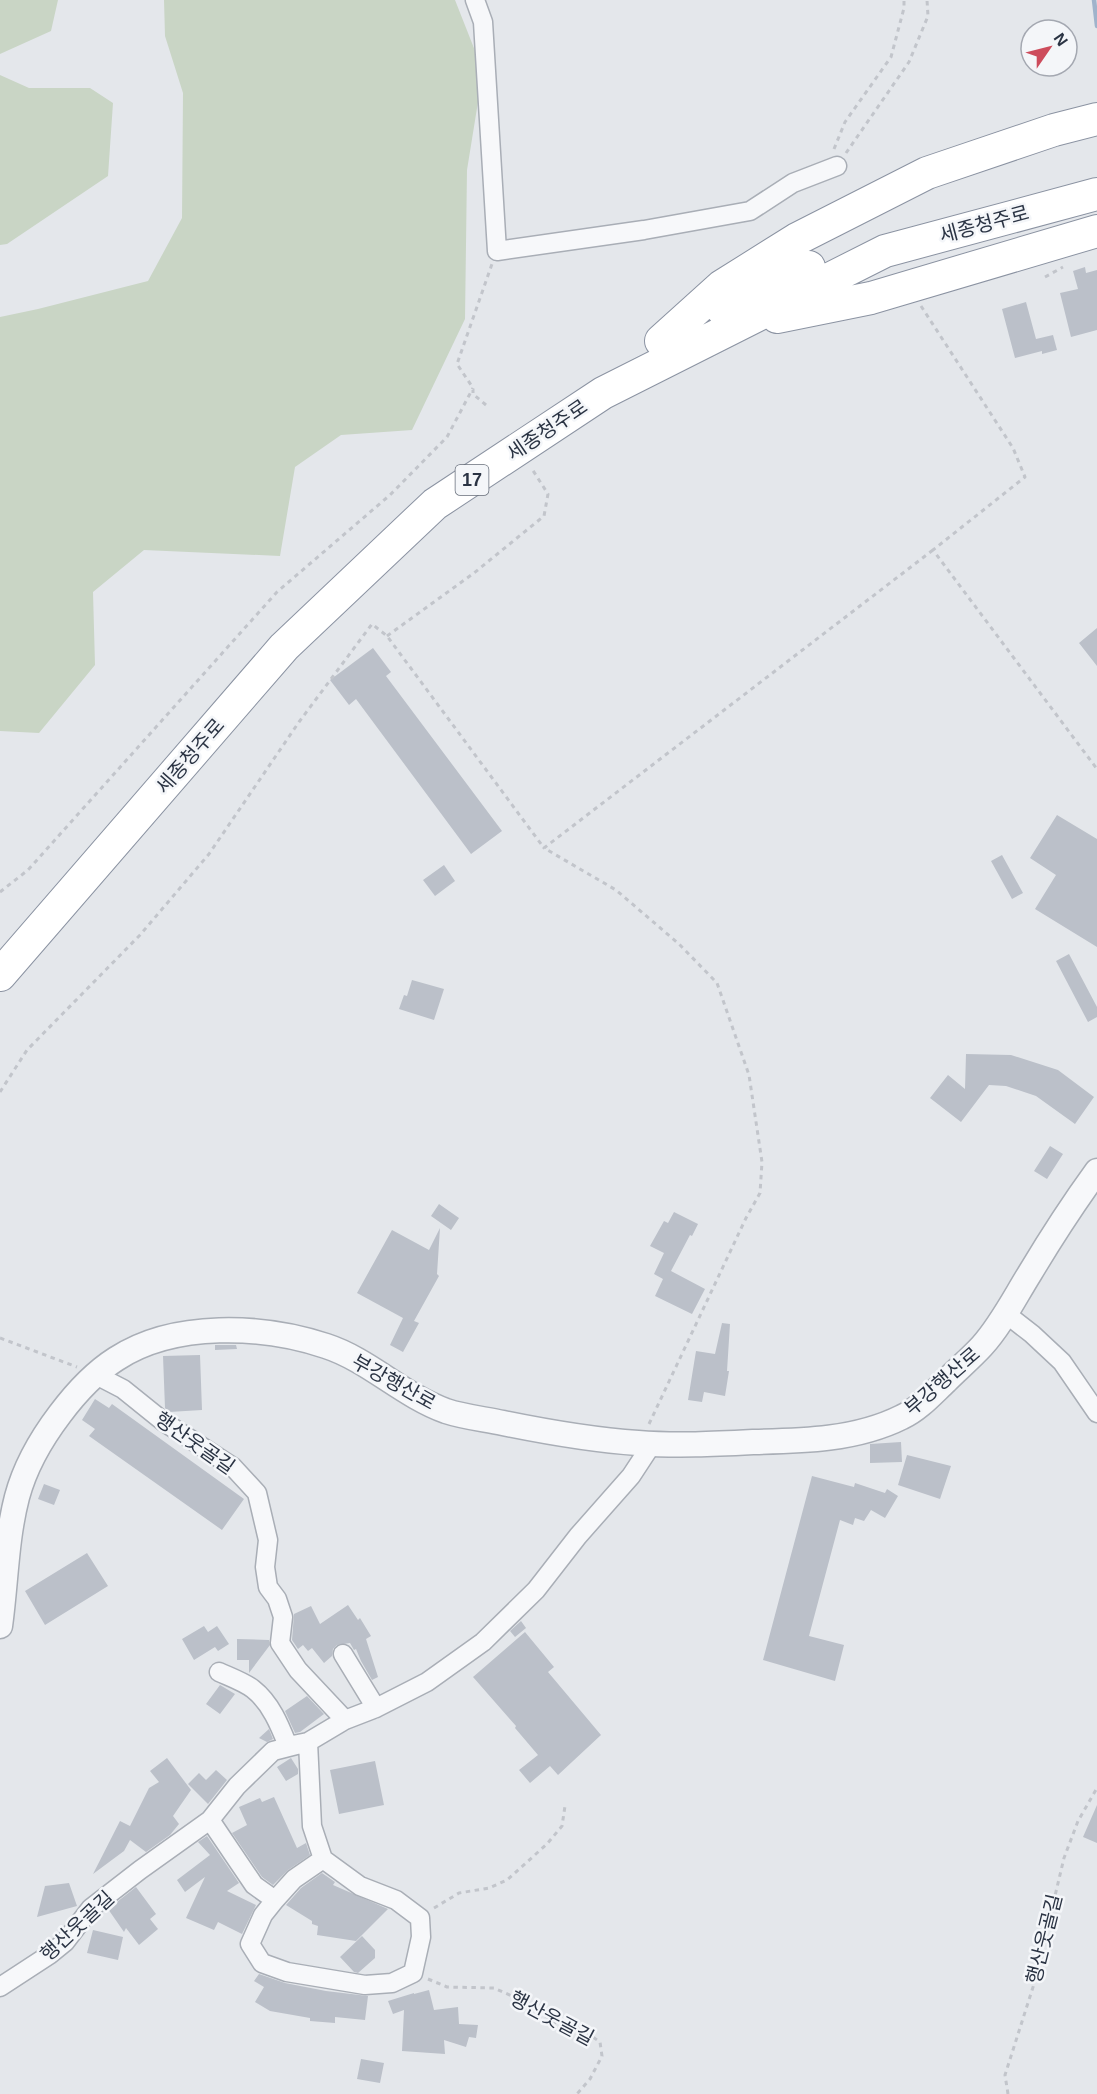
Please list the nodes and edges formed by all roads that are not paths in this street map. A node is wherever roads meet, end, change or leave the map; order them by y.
1 (475, 0) edge
2 (1097, 119) edge
3 (832, 168) road end
4 (1089, 185) edge
5 (1086, 235) edge
6 (738, 325) junction
7 (661, 341) junction
8 (0, 947) edge
9 (0, 975) edge
10 (1097, 1171) edge
11 (1005, 1313) junction
12 (96, 1375) junction
13 (1097, 1413) edge
14 (646, 1443) junction
15 (0, 1626) edge
16 (343, 1654) dead end
17 (219, 1672) dead end
18 (376, 1708) junction
19 (345, 1720) junction
20 (308, 1742) junction
21 (288, 1746) junction
22 (210, 1820) junction
23 (323, 1859) junction
24 (275, 1900) junction
25 (0, 1988) edge

1 - 3 street
2 - 7 highway
4 - 6 highway, 세종청주로 / 17
4 - 7 highway, 세종청주로 / 17
5 - 6 highway
6 - 9 highway, 세종청주로 / 17
7 - 8 highway, 세종청주로 / 17
10 - 11 street, 부강행산로
11 - 13 street
11 - 14 street, 부강행산로
12 - 14 street, 부강행산로
12 - 15 street, 부강행산로
12 - 19 street, 행산웃골길
14 - 18 street, 행산웃골길
16 - 18 street
17 - 21 street
18 - 19 street, 행산웃골길
19 - 20 street, 행산웃골길
20 - 21 street, 행산웃골길
20 - 23 street
21 - 22 street, 행산웃골길
22 - 24 street
22 - 25 street, 행산웃골길
23 - 24 street
23 - 24 street

